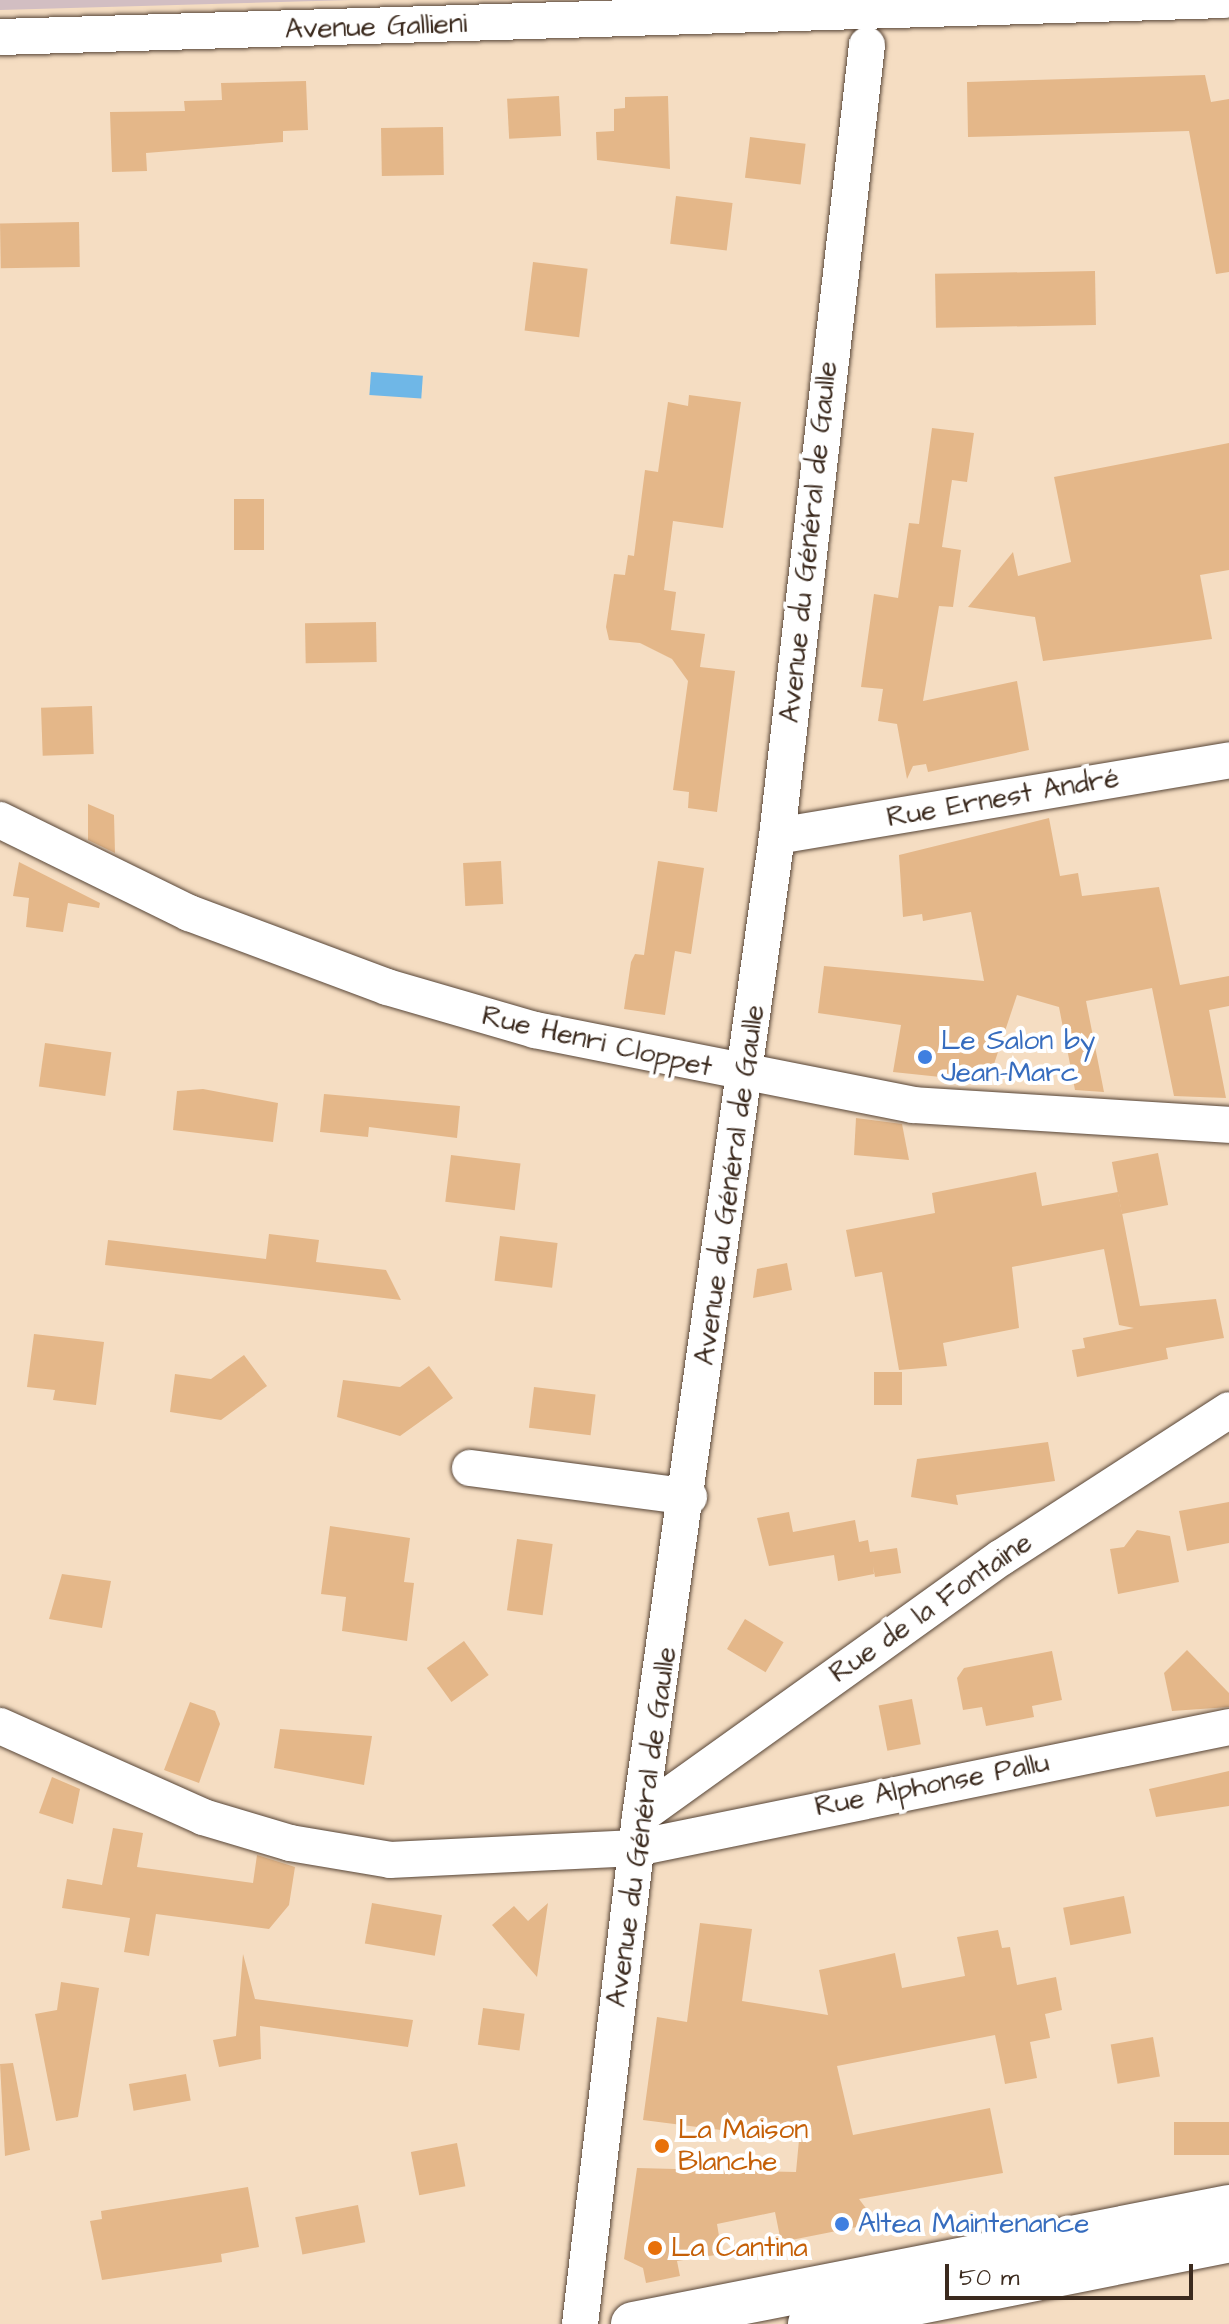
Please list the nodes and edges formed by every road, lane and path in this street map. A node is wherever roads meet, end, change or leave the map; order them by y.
1 (1223, 0) edge
2 (3, 45) edge
3 (867, 45) dead end
4 (1229, 760) edge
5 (0, 820) edge
6 (777, 836) junction
7 (745, 1076) junction
8 (1229, 1125) edge
9 (1229, 1410) edge
10 (470, 1468) dead end
11 (689, 1497) junction
12 (0, 1726) edge
13 (1229, 1727) edge
14 (638, 1832) junction
15 (1229, 2207) edge
16 (1229, 2240) edge
17 (580, 2324) edge
18 (633, 2324) edge
19 (810, 2324) edge

1 - 2 street, Avenue Gallieni
3 - 6 street, Avenue du Général de Gaulle
4 - 6 street, Rue Ernest André
5 - 7 street, Rue Henri Cloppet
6 - 7 street, Avenue du Général de Gaulle
7 - 8 street, Rue Henri Cloppet
7 - 11 street, Avenue du Général de Gaulle
9 - 14 street, Rue de la Fontaine
10 - 11 street
11 - 14 street, Avenue du Général de Gaulle
12 - 14 street, Rue Alphonse Pallu
13 - 14 street, Rue Alphonse Pallu
14 - 17 street, Avenue du Général de Gaulle
15 - 18 main road
16 - 19 main road

